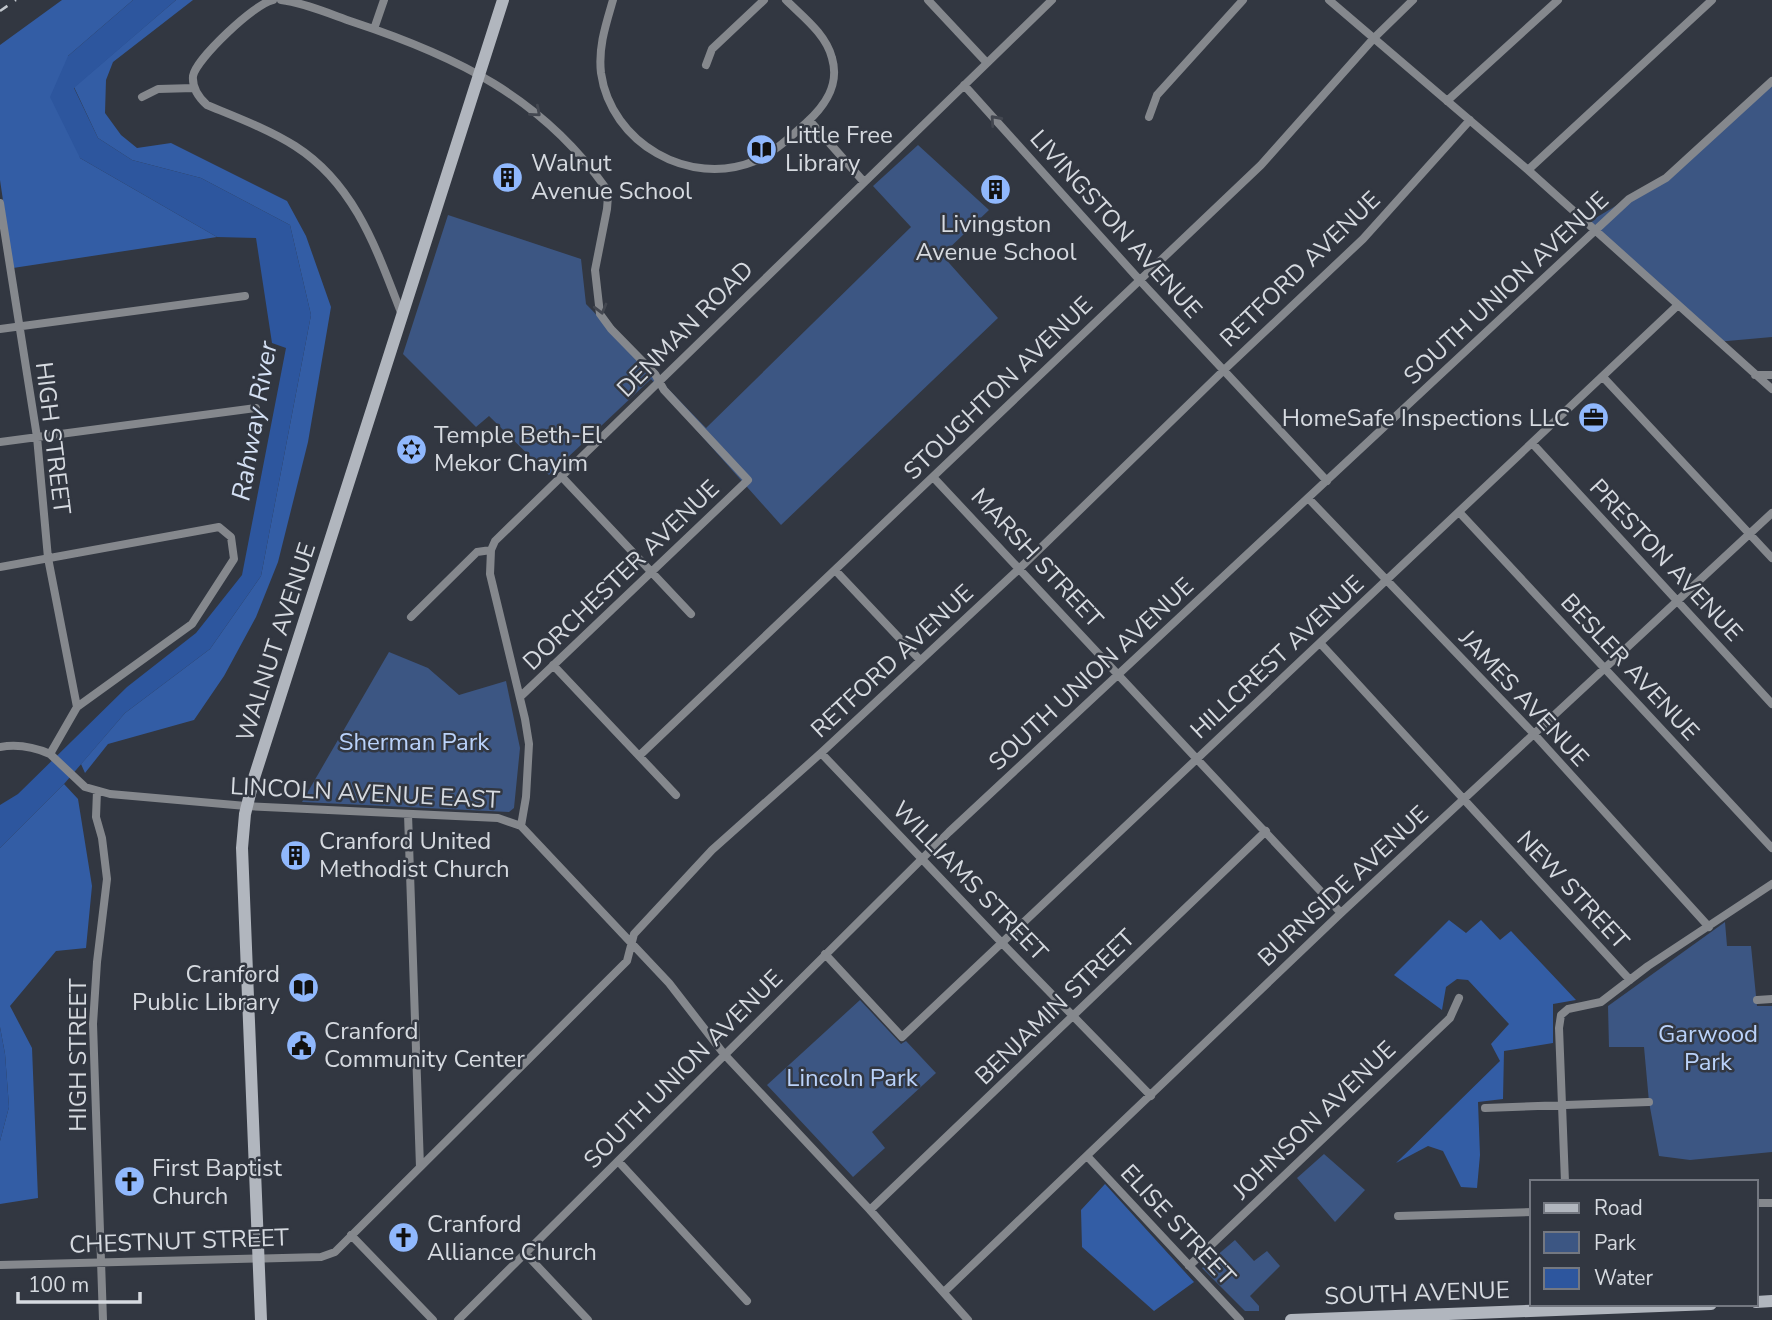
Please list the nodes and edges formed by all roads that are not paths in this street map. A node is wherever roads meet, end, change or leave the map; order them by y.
1 (273, 0) edge
2 (281, 0) edge
3 (384, 0) edge
4 (503, 0) edge
5 (613, 0) edge
6 (764, 0) edge
7 (786, 0) edge
8 (928, 0) edge
9 (1052, 0) edge
10 (1243, 0) edge
11 (1329, 0) edge
12 (1413, 0) edge
13 (1558, 0) edge
14 (1712, 0) edge
15 (374, 29) junction
16 (1374, 38) junction
17 (987, 63) junction
18 (706, 65) dead end
19 (480, 74) junction
20 (1772, 80) edge
21 (964, 85) junction
22 (194, 88) junction
23 (142, 97) dead end
24 (1447, 101) junction
25 (1149, 117) dead end
26 (809, 120) junction
27 (1470, 120) junction
28 (1528, 170) junction
29 (864, 182) junction
30 (0, 202) edge
31 (1, 214) edge
32 (1596, 231) junction
33 (1139, 279) junction
34 (244, 296) dead end
35 (1678, 305) junction
36 (402, 315) junction
37 (18, 326) junction
38 (0, 329) edge
39 (1224, 370) junction
40 (1772, 374) edge
41 (1755, 375) junction
42 (1603, 377) junction
43 (660, 382) junction
44 (1772, 390) edge
45 (256, 408) dead end
46 (37, 437) junction
47 (0, 442) edge
48 (1532, 443) junction
49 (561, 476) junction
50 (933, 477) junction
51 (1327, 481) junction
52 (1308, 498) junction
53 (1459, 512) junction
54 (1772, 513) edge
55 (1749, 534) junction
56 (491, 550) junction
57 (48, 558) junction
58 (1772, 558) edge
59 (0, 567) edge
60 (1020, 568) junction
61 (835, 570) junction
62 (652, 572) junction
63 (1386, 581) junction
64 (1677, 601) junction
65 (691, 614) dead end
66 (411, 617) dead end
67 (1320, 643) junction
68 (920, 660) junction
69 (553, 666) junction
70 (1605, 668) junction
71 (1119, 673) junction
72 (520, 697) junction
73 (1772, 704) edge
74 (77, 706) junction
75 (1534, 734) junction
76 (0, 747) edge
77 (821, 753) junction
78 (51, 755) junction
79 (639, 756) junction
80 (1198, 758) junction
81 (97, 791) junction
82 (676, 795) dead end
83 (1463, 800) junction
84 (246, 806) junction
85 (408, 814) junction
86 (521, 826) junction
87 (1266, 831) junction
88 (1772, 848) edge
89 (922, 859) junction
90 (1772, 884) edge
91 (1341, 913) junction
92 (1709, 927) junction
93 (1000, 942) junction
94 (632, 944) junction
95 (825, 954) junction
96 (1630, 980) junction
97 (1459, 998) dead end
98 (1772, 999) edge
99 (1757, 1000) dead end
100 (1074, 1016) junction
101 (724, 1055) junction
102 (1151, 1096) junction
103 (1649, 1102) dead end
104 (1562, 1105) junction
105 (1485, 1108) dead end
106 (1087, 1156) junction
107 (618, 1161) junction
108 (420, 1167) junction
109 (1565, 1180) edge
110 (870, 1210) junction
111 (1530, 1212) edge
112 (1398, 1216) dead end
113 (351, 1235) junction
114 (525, 1253) junction
115 (258, 1258) junction
116 (101, 1263) junction
117 (0, 1265) edge
118 (1189, 1266) junction
119 (944, 1292) junction
120 (747, 1301) dead end
121 (1571, 1306) edge
122 (103, 1320) edge
123 (261, 1320) edge
124 (433, 1320) edge
125 (458, 1320) edge
126 (588, 1320) edge
127 (968, 1320) edge
128 (1240, 1320) edge
129 (1292, 1320) edge

1 - 22 street
2 - 15 street
3 - 15 street
4 - 19 street, WALNUT AVENUE
5 - 26 street
6 - 18 street
7 - 26 street
8 - 17 street
9 - 17 street, DENMAN ROAD
10 - 25 street
11 - 16 street
12 - 16 street, STOUGHTON AVENUE
13 - 24 street
14 - 28 street
15 - 19 street
16 - 24 street
16 - 33 street, STOUGHTON AVENUE
17 - 21 street, DENMAN ROAD
19 - 36 street, WALNUT AVENUE
19 -> 43 street
20 - 32 street, SOUTH UNION AVENUE
21 - 29 street, DENMAN ROAD
33 -> 21 street, LIVINGSTON AVENUE
22 - 23 street
22 - 36 street
24 - 27 street
26 - 29 street
27 - 28 street
27 - 39 street, RETFORD AVENUE
28 - 32 street
29 - 43 street, DENMAN ROAD
30 - 31 street, HIGH STREET
31 - 37 street, HIGH STREET
32 - 35 street
32 - 51 street, SOUTH UNION AVENUE
33 - 39 street, LIVINGSTON AVENUE
33 - 50 street, STOUGHTON AVENUE
34 - 37 street
35 - 41 street
35 - 42 street, HILLCREST AVENUE
36 - 84 street, WALNUT AVENUE
37 - 38 street
37 - 46 street, HIGH STREET
39 - 51 street, LIVINGSTON AVENUE
39 - 60 street, RETFORD AVENUE
40 - 41 street
41 - 44 street
42 - 48 street, HILLCREST AVENUE
42 - 55 street
43 - 49 street, DENMAN ROAD
43 - 62 street, DORCHESTER AVENUE
45 - 46 street
46 - 47 street
46 - 57 street, HIGH STREET
48 - 53 street, HILLCREST AVENUE
48 - 64 street, PRESTON AVENUE
49 - 56 street, DENMAN ROAD
49 - 62 street
50 - 60 street, MARSH STREET
50 - 61 street, STOUGHTON AVENUE
51 - 52 street, SOUTH UNION AVENUE
52 - 63 street, JAMES AVENUE
52 - 71 street, SOUTH UNION AVENUE
53 - 63 street, HILLCREST AVENUE
53 - 70 street, BESLER AVENUE
54 - 55 street, BURNSIDE AVENUE
55 - 58 street
55 - 64 street, BURNSIDE AVENUE
56 - 66 street
56 - 72 street
57 - 59 street
57 - 74 street, HIGH STREET
57 - 74 street
60 - 68 street, RETFORD AVENUE
60 - 71 street, MARSH STREET
61 - 68 street
61 - 79 street, STOUGHTON AVENUE
62 - 65 street
62 - 69 street, DORCHESTER AVENUE
63 - 67 street, HILLCREST AVENUE
63 - 75 street, JAMES AVENUE
64 - 70 street, BURNSIDE AVENUE
64 - 73 street, PRESTON AVENUE
67 - 80 street, HILLCREST AVENUE
67 - 83 street, NEW STREET
68 - 77 street, RETFORD AVENUE
69 - 72 street, DORCHESTER AVENUE
69 - 79 street
70 - 75 street, BURNSIDE AVENUE
70 - 88 street, BESLER AVENUE
71 - 80 street, MARSH STREET
71 - 89 street, SOUTH UNION AVENUE
72 - 86 street
74 - 78 street
75 - 83 street, BURNSIDE AVENUE
75 - 92 street, JAMES AVENUE
76 - 78 street
77 - 89 street, WILLIAMS STREET
77 - 94 street, RETFORD AVENUE
78 - 81 street, LINCOLN AVENUE EAST
79 - 82 street
80 - 87 street, MARSH STREET
80 - 93 street, HILLCREST AVENUE
81 - 84 street, LINCOLN AVENUE EAST
81 - 116 street, HIGH STREET
83 - 91 street, BURNSIDE AVENUE
83 - 96 street, NEW STREET
84 - 85 street, LINCOLN AVENUE EAST
84 - 115 street, WALNUT AVENUE
85 - 86 street, LINCOLN AVENUE EAST
85 - 108 street
86 - 94 street, LINCOLN AVENUE EAST
87 - 91 street, MARSH STREET
87 - 100 street, BENJAMIN STREET
89 - 93 street, WILLIAMS STREET
89 - 95 street, SOUTH UNION AVENUE
90 - 92 street
91 - 102 street, BURNSIDE AVENUE
92 - 96 street
93 - 95 street, HILLCREST AVENUE
93 - 100 street, WILLIAMS STREET
94 - 101 street, LINCOLN AVENUE EAST
94 - 108 street, RETFORD AVENUE
95 - 101 street, SOUTH UNION AVENUE
96 - 104 street, NEW STREET
97 - 118 street, JOHNSON AVENUE
98 - 99 street
100 - 102 street, WILLIAMS STREET
100 - 110 street, BENJAMIN STREET
101 - 107 street, SOUTH UNION AVENUE
101 - 110 street, LINCOLN AVENUE EAST
102 - 106 street, BURNSIDE AVENUE
103 - 104 street
104 - 105 street
104 - 109 street, NEW STREET
106 - 118 street, ELISE STREET
106 - 119 street, BURNSIDE AVENUE
107 - 114 street, SOUTH UNION AVENUE
107 - 120 street
108 - 113 street, RETFORD AVENUE
110 - 119 street, LINCOLN AVENUE EAST
111 - 112 street
113 - 115 street, CHESTNUT STREET
113 - 124 street
114 - 125 street, SOUTH UNION AVENUE
114 - 126 street
115 - 116 street, CHESTNUT STREET
115 - 123 street, WALNUT AVENUE
116 - 117 street, CHESTNUT STREET
116 - 122 street, HIGH STREET
118 - 128 street, ELISE STREET
119 - 127 street, LINCOLN AVENUE EAST
121 - 129 street, SOUTH AVENUE

